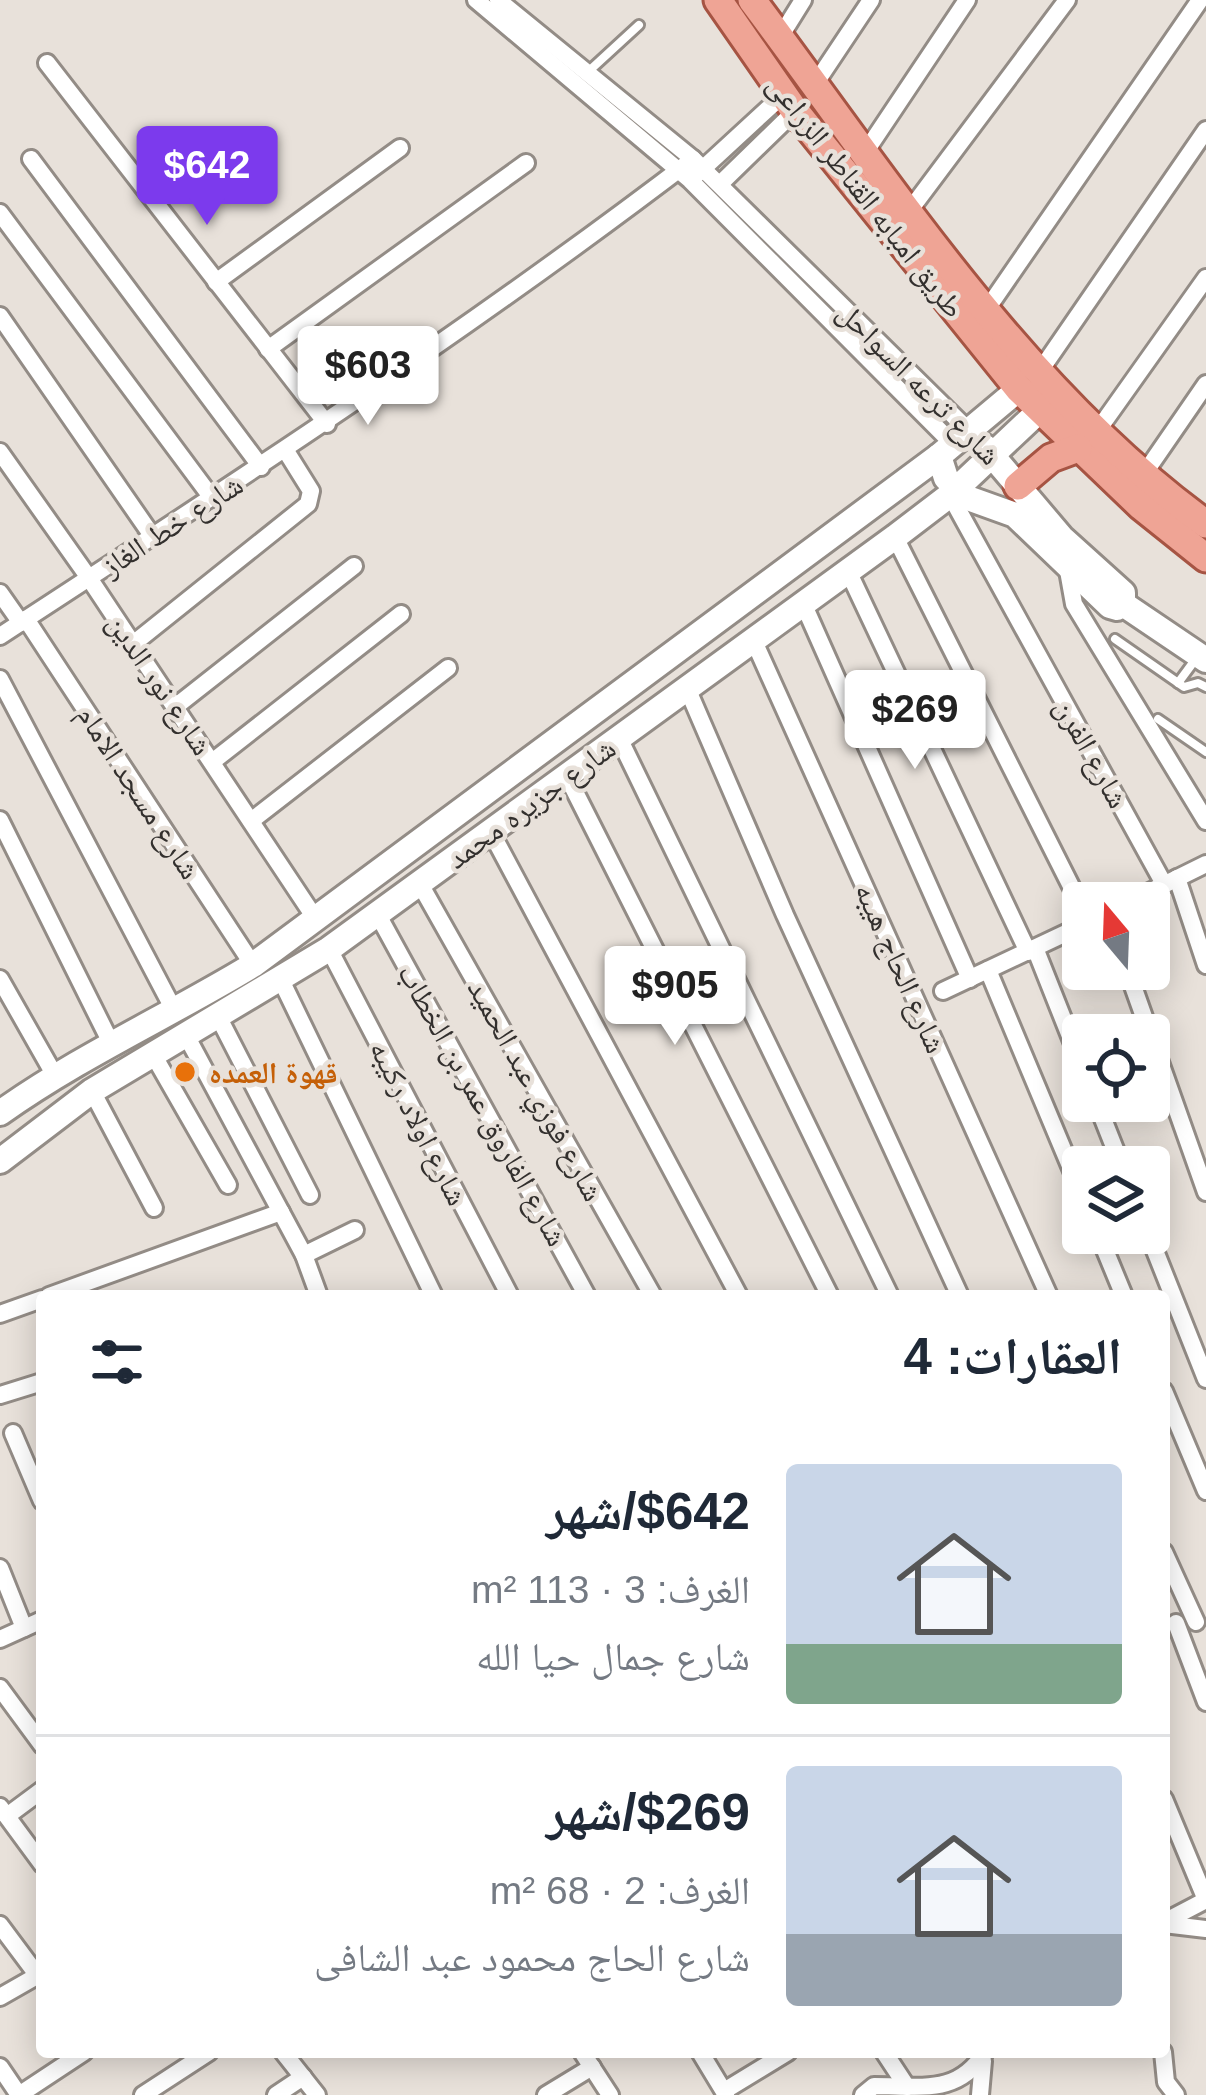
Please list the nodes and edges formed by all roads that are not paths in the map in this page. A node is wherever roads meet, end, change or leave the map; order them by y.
1 (476, 0) edge
2 (498, 0) edge
3 (718, 0) edge
4 (752, 0) edge
5 (803, 0) edge
6 (871, 0) edge
7 (967, 0) edge
8 (1067, 0) edge
9 (1200, 0) edge
10 (638, 25) dead end
11 (780, 37) junction
12 (47, 63) dead end
13 (589, 71) junction
14 (815, 84) junction
15 (789, 103) junction
16 (1206, 130) edge
17 (400, 148) dead end
18 (866, 151) junction
19 (31, 159) dead end
20 (526, 163) dead end
21 (691, 170) junction
22 (719, 184) junction
23 (880, 193) junction
24 (910, 210) junction
25 (0, 213) edge
26 (1206, 278) edge
27 (216, 282) junction
28 (987, 309) junction
29 (0, 316) edge
30 (268, 349) junction
31 (1030, 380) junction
32 (1206, 384) edge
33 (1038, 412) junction
34 (327, 424) junction
35 (1088, 439) junction
36 (953, 443) junction
37 (286, 451) junction
38 (0, 452) edge
39 (994, 456) junction
40 (261, 467) junction
41 (1144, 474) junction
42 (1018, 486) junction
43 (953, 492) junction
44 (212, 498) junction
45 (1201, 510) edge
46 (153, 537) junction
47 (895, 537) junction
48 (1206, 558) edge
49 (354, 566) dead end
50 (1067, 566) junction
51 (848, 571) junction
52 (89, 578) junction
53 (0, 593) edge
54 (803, 603) junction
55 (1123, 604) junction
56 (401, 614) dead end
57 (23, 621) junction
58 (0, 636) edge
59 (1115, 638) dead end
60 (754, 639) junction
61 (133, 644) junction
62 (1202, 658) edge
63 (448, 668) dead end
64 (0, 679) edge
65 (1178, 682) junction
66 (1206, 687) edge
67 (688, 688) junction
68 (175, 707) junction
69 (1158, 719) dead end
70 (578, 724) junction
71 (609, 744) junction
72 (1206, 752) edge
73 (212, 762) junction
74 (567, 776) junction
75 (0, 820) edge
76 (251, 821) junction
77 (1206, 821) edge
78 (491, 832) junction
79 (1206, 864) edge
80 (1171, 881) junction
81 (1069, 882) edge
82 (420, 884) junction
83 (378, 915) junction
84 (316, 918) junction
85 (1062, 935) edge
86 (329, 949) junction
87 (1032, 950) junction
88 (253, 965) junction
89 (1206, 965) edge
90 (988, 970) junction
91 (970, 979) junction
92 (0, 980) edge
93 (281, 980) junction
94 (1134, 990) edge
95 (943, 991) dead end
96 (175, 1012) junction
97 (219, 1018) junction
98 (1062, 1020) edge
99 (187, 1037) junction
100 (112, 1045) junction
101 (154, 1056) junction
102 (54, 1074) junction
103 (92, 1091) junction
104 (0, 1113) edge
105 (1062, 1147) edge
106 (0, 1160) edge
107 (228, 1185) dead end
108 (1206, 1192) edge
109 (310, 1196) dead end
110 (154, 1208) dead end
111 (281, 1212) junction
112 (355, 1230) dead end
113 (1107, 1254) edge
114 (1156, 1254) edge
115 (304, 1255) junction
116 (65, 1290) edge
117 (317, 1290) edge
118 (431, 1290) edge
119 (507, 1290) edge
120 (584, 1290) edge
121 (650, 1290) edge
122 (736, 1290) edge
123 (827, 1290) edge
124 (887, 1290) edge
125 (958, 1290) edge
126 (1046, 1290) edge
127 (1122, 1290) edge
128 (36, 1301) edge
129 (0, 1314) edge
130 (1206, 1379) edge
131 (36, 1384) edge
132 (0, 1395) edge
133 (1170, 1404) edge
134 (14, 1433) dead end
135 (36, 1486) edge
136 (1206, 1491) edge
137 (1170, 1563) edge
138 (0, 1568) edge
139 (1201, 1622) edge
140 (1170, 1623) edge
141 (32, 1625) edge
142 (0, 1639) edge
143 (0, 1688) edge
144 (1206, 1702) edge
145 (36, 1732) edge
146 (36, 1793) edge
147 (4, 1812) edge
148 (1170, 1813) edge
149 (36, 1856) edge
150 (1170, 1916) edge
151 (1170, 1919) edge
152 (0, 1925) edge
153 (1206, 1929) edge
154 (36, 1969) edge
155 (36, 1976) edge
156 (0, 1997) edge
157 (75, 2058) edge
158 (200, 2058) edge
159 (288, 2058) edge
160 (704, 2058) edge
161 (777, 2058) edge
162 (888, 2058) edge
163 (982, 2058) edge
164 (984, 2058) edge
165 (1164, 2058) edge
166 (587, 2059) edge
167 (0, 2067) edge
168 (303, 2078) junction
169 (907, 2087) junction
170 (725, 2093) edge
171 (20, 2095) edge
172 (143, 2095) edge
173 (276, 2095) edge
174 (316, 2095) edge
175 (546, 2095) edge
176 (610, 2095) edge
177 (863, 2095) edge
178 (980, 2095) edge
179 (1176, 2095) edge

1 - 21 street
2 - 13 street
3 - 15 main road, طريق امبابه القناطر الزراعى
4 - 11 main road, طريق امبابه القناطر الزراعى
5 - 11 street
6 - 14 street
7 - 18 street
8 - 24 street
9 - 28 street
10 - 13 lane
11 - 14 main road, طريق امبابه القناطر الزراعى
12 - 27 street
13 - 21 street
14 - 18 main road, طريق امبابه القناطر الزراعى
15 - 21 street, شارع خط الغاز
15 - 22 street
15 - 23 main road, طريق امبابه القناطر الزراعى
16 - 31 street
17 - 27 street
18 - 23 main road, طريق امبابه القناطر الزراعى
19 - 40 street
20 - 30 street
21 - 22 street, شارع ترعه السواحل
21 - 34 street, شارع خط الغاز
21 - 36 street, شارع ترعه السواحل
22 - 36 street, شارع ترعه السواحل
23 - 24 main road, طريق امبابه القناطر الزراعى
23 - 31 main road, طريق امبابه القناطر الزراعى
24 - 28 main road, طريق امبابه القناطر الزراعى
25 - 44 street
26 - 35 street
27 - 30 street
28 - 31 main road, طريق امبابه القناطر الزراعى
29 - 46 street
30 - 34 street
31 - 33 main road
31 - 35 main road
31 - 36 main road, شارع جزيره محمد
32 - 41 street
33 - 35 main road
33 - 39 main road, شارع جزيره محمد
34 - 37 street, شارع خط الغاز
35 - 41 main road
35 - 42 main road
35 - 48 main road
36 - 39 main road, شارع ترعه السواحل
36 - 43 main road, شارع ترعه السواحل
36 - 70 main road, شارع جزيره محمد
37 - 40 street, شارع خط الغاز
37 - 61 street
38 - 52 street, شارع نور الدين
39 - 42 main road, شارع ترعه السواحل
39 - 43 main road, شارع جزيره محمد
40 - 44 street, شارع خط الغاز
41 - 45 main road
42 - 55 main road, شارع ترعه السواحل
43 - 47 main road, شارع جزيره محمد
43 - 50 main road, شارع ترعه السواحل
43 - 80 street, شارع الفرن
44 - 46 street, شارع خط الغاز
46 - 52 street, شارع خط الغاز
47 - 51 main road, شارع جزيره محمد
47 - 81 street
49 - 68 street
50 - 55 main road, شارع ترعه السواحل
50 - 77 street
51 - 54 main road, شارع جزيره محمد
51 - 87 street
52 - 57 street, شارع خط الغاز
52 - 61 street, شارع نور الدين
53 - 57 street, شارع مسجد الامام
54 - 60 main road, شارع جزيره محمد
54 - 91 street
55 - 62 main road, شارع ترعه السواحل
56 - 73 street
57 - 58 street, شارع خط الغاز
57 - 88 street, شارع مسجد الامام
59 - 65 lane
60 - 67 main road, شارع جزيره محمد
60 - 126 street, شارع الحاج هيبه
61 - 68 street, شارع نور الدين
62 - 65 lane
63 - 76 street
64 - 96 street
65 - 66 lane
67 - 71 main road, شارع جزيره محمد
67 - 125 street
68 - 73 street, شارع نور الدين
69 - 72 lane
70 - 71 main road
70 - 84 main road, شارع جزيره محمد
71 - 74 main road, شارع جزيره محمد
71 - 124 street
73 - 76 street, شارع نور الدين
74 - 78 main road, شارع جزيره محمد
74 - 123 street
75 - 100 street
76 - 84 street, شارع نور الدين
78 - 82 main road, شارع جزيره محمد
78 - 122 street
79 - 80 street
80 - 89 street, شارع الفرن
82 - 83 main road, شارع جزيره محمد
82 - 121 street, شارع فوزي عبد الحميد
83 - 86 main road, شارع جزيره محمد
83 - 120 street, شارع الفاروق عمر بن الخطاب
84 - 88 main road, شارع جزيره محمد
85 - 87 street
86 - 93 main road, شارع جزيره محمد
86 - 119 street, شارع اولاد ركيبه
87 - 90 street
87 - 98 street
88 - 96 main road, شارع جزيره محمد
90 - 91 street
90 - 105 street
91 - 95 street
92 - 102 street
93 - 97 main road, شارع جزيره محمد
93 - 118 street
94 - 108 street
96 - 100 main road, شارع جزيره محمد
97 - 99 main road, شارع جزيره محمد
97 - 109 street
99 - 101 main road, شارع جزيره محمد
99 - 111 street
100 - 102 main road, شارع جزيره محمد
101 - 103 main road, شارع جزيره محمد
101 - 107 street
102 - 104 main road, شارع جزيره محمد
103 - 106 main road, شارع جزيره محمد
103 - 110 street
111 - 115 street
111 - 116 street
112 - 115 street
113 - 127 street
114 - 130 street
115 - 117 street
128 - 129 street
131 - 132 street
133 - 136 street
134 - 135 street
137 - 139 street
138 - 141 street
139 - 140 street
140 - 144 street
141 - 142 street
143 - 145 street
146 - 147 street
147 - 149 street
148 - 150 street
151 - 153 street
152 - 154 street
155 - 156 street
157 - 171 street
158 - 172 street
159 - 168 street
160 - 170 street
161 - 170 street
162 - 169 street
163 - 169 street
164 - 178 street
165 - 179 street
166 - 175 street
166 - 176 street
167 - 171 street
168 - 173 street
168 - 174 street
169 - 177 street

